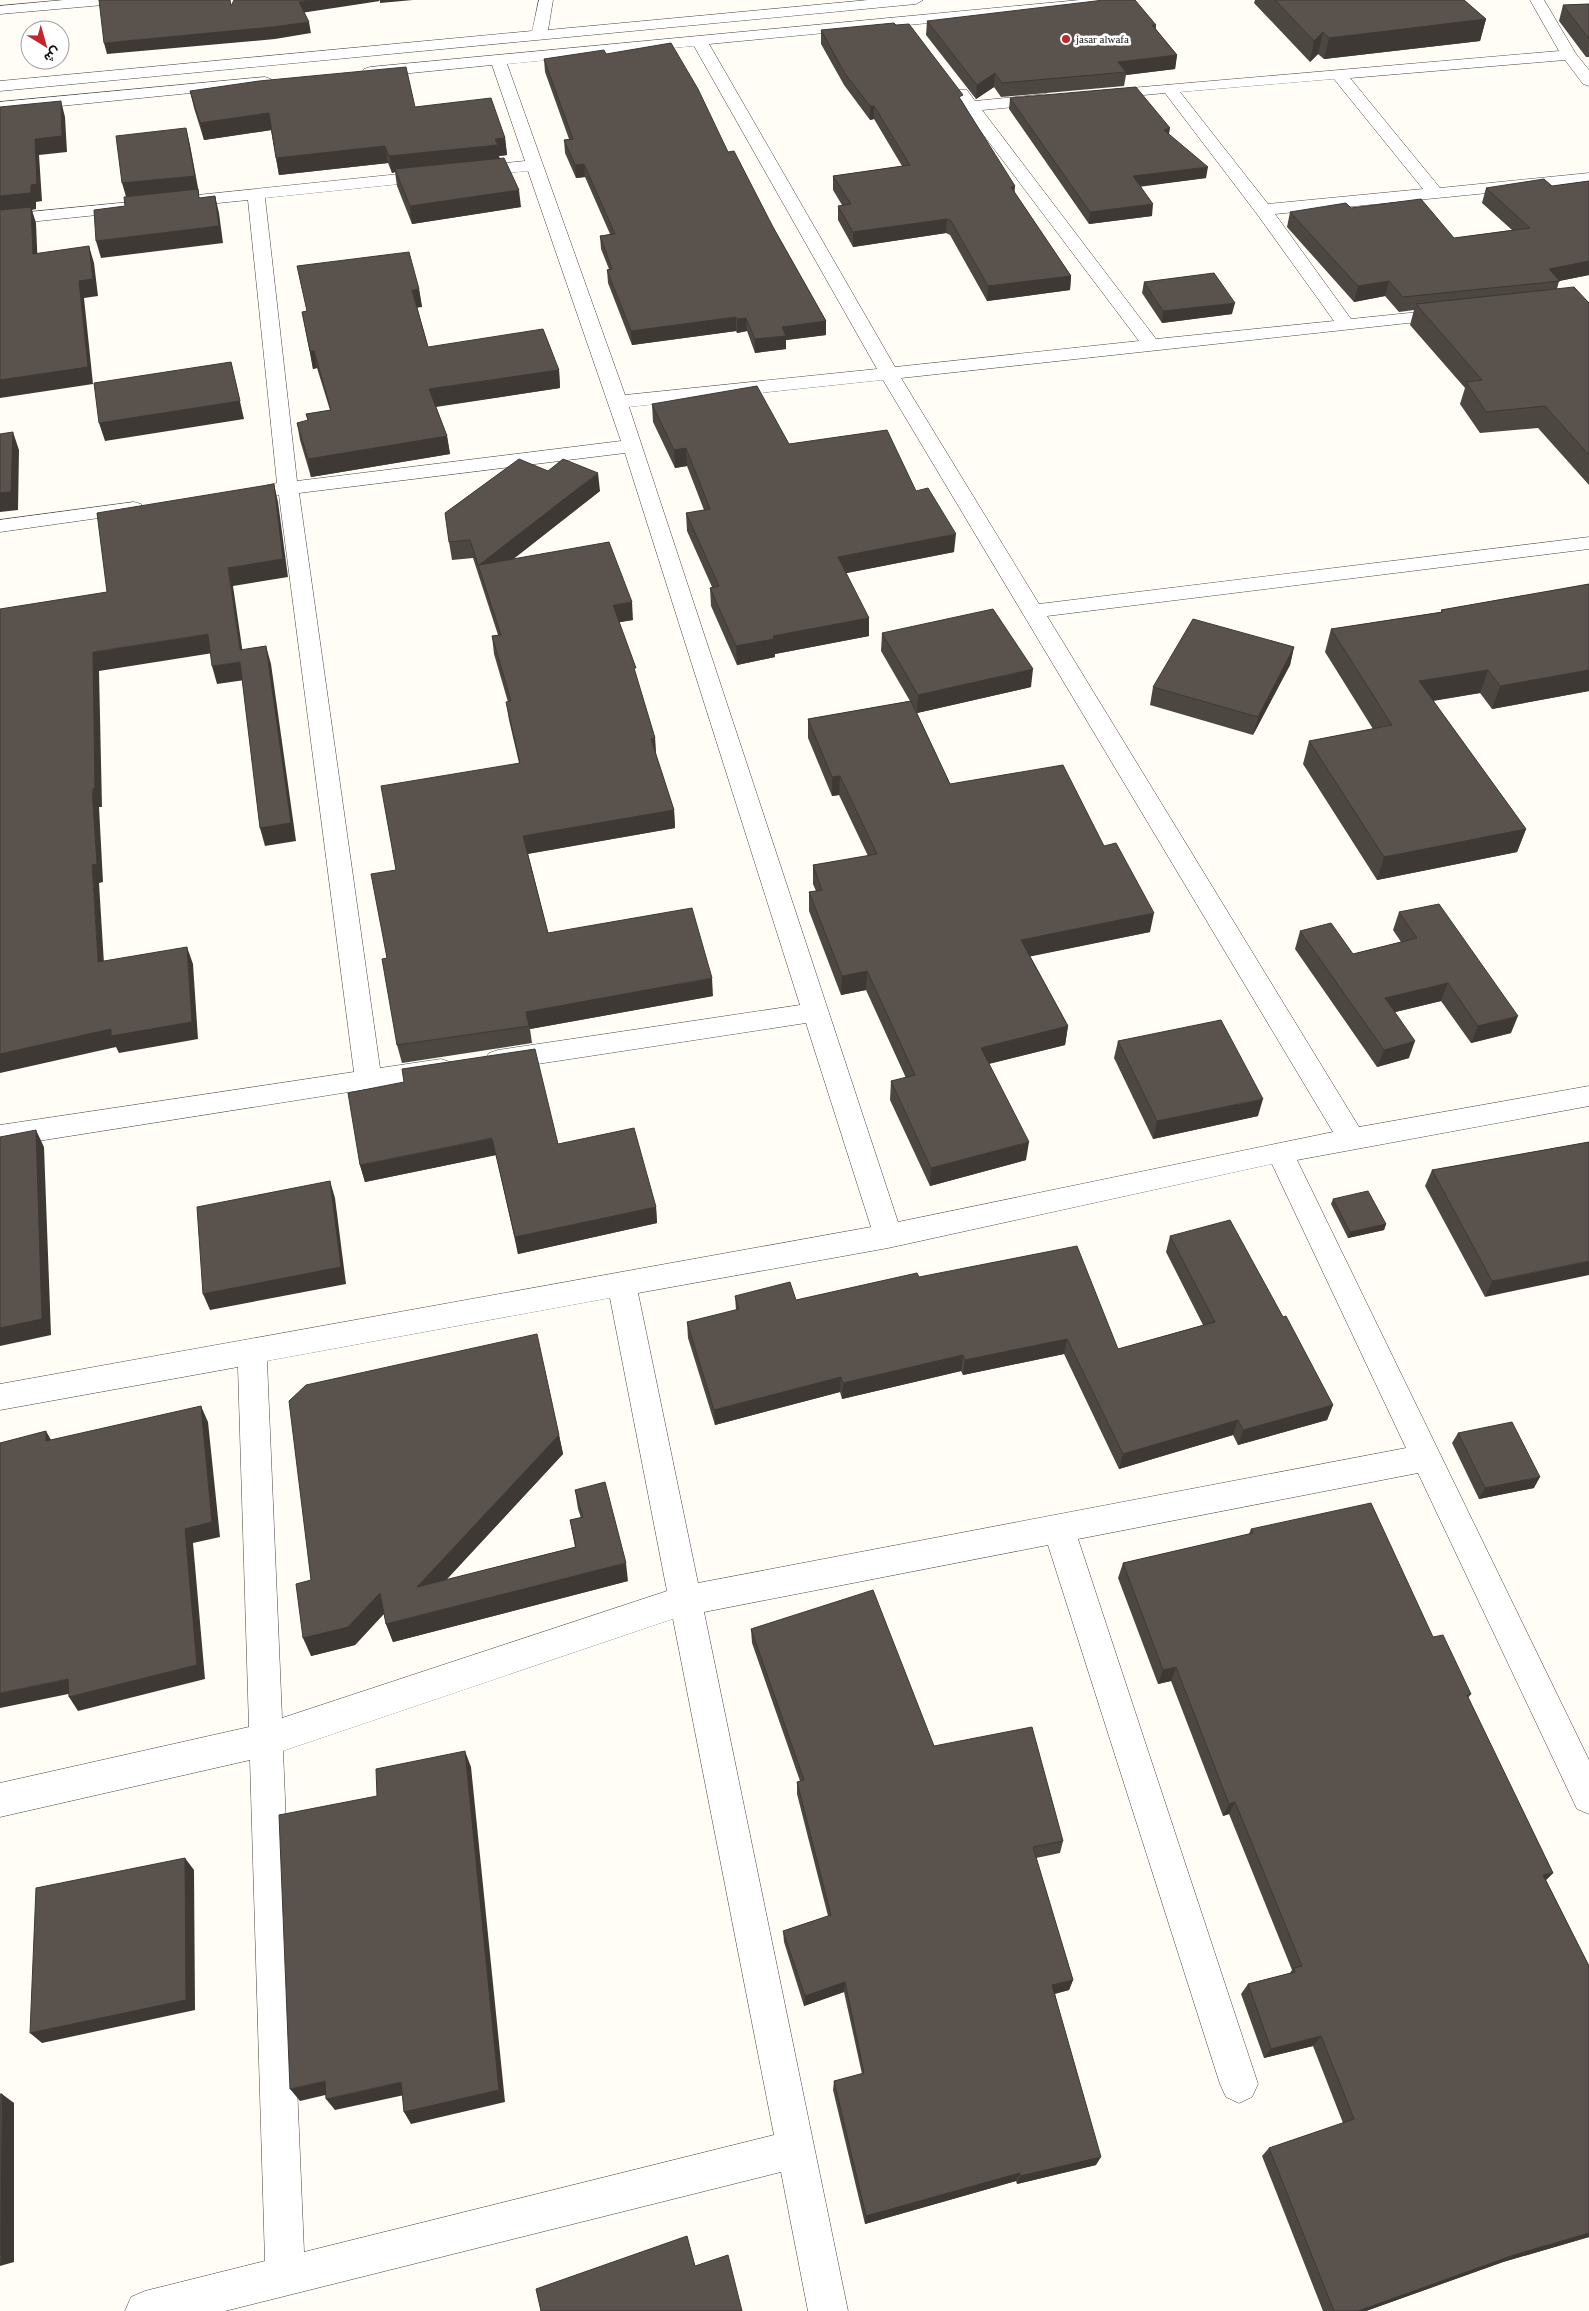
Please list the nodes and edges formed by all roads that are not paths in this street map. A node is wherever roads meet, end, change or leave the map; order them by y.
1 (115, 0) edge
2 (546, 0) edge
3 (916, 0) edge
4 (1127, 0) edge
5 (1537, 0) edge
6 (0, 10) edge
7 (906, 21) junction
8 (539, 35) junction
9 (918, 36) edge
10 (699, 41) junction
11 (1568, 55) junction
12 (498, 60) junction
13 (358, 73) edge
14 (1338, 74) junction
15 (279, 81) edge
16 (1589, 81) edge
17 (953, 82) edge
18 (0, 86) edge
19 (1169, 88) junction
20 (1090, 95) edge
21 (1060, 98) edge
22 (970, 106) junction
23 (0, 107) edge
24 (535, 165) junction
25 (1589, 178) edge
26 (256, 194) junction
27 (1436, 194) junction
28 (1263, 210) junction
29 (0, 220) edge
30 (1463, 312) edge
31 (1346, 324) junction
32 (1152, 345) junction
33 (889, 373) junction
34 (618, 402) junction
35 (632, 446) junction
36 (288, 488) junction
37 (250, 493) edge
38 (154, 505) edge
39 (0, 526) edge
40 (1589, 543) edge
41 (1033, 611) junction
42 (815, 1012) junction
43 (368, 1080) junction
44 (1589, 1096) edge
45 (0, 1136) edge
46 (1352, 1139) junction
47 (1280, 1152) junction
48 (888, 1236) junction
49 (622, 1284) junction
50 (252, 1351) junction
51 (0, 1397) edge
52 (1427, 1458) junction
53 (1059, 1529) junction
54 (686, 1600) junction
55 (266, 1740) junction
56 (1589, 1796) edge
57 (0, 1800) edge
58 (1239, 2084) dead end
59 (796, 2148) junction
60 (284, 2276) junction
61 (146, 2311) edge
62 (828, 2311) edge

1 - 6 street
2 - 8 street
3 - 8 street
4 - 7 street
5 - 11 street
7 - 9 street
7 - 10 street
8 - 18 street
10 - 12 street
10 - 33 street
11 - 14 street
11 - 16 street
12 - 13 street
12 - 24 street
14 - 19 street
14 - 27 street
15 - 23 street
17 - 22 street
19 - 20 street
19 - 28 street
21 - 22 street
22 - 32 street
24 - 26 street
24 - 34 street
25 - 27 street
26 - 29 street
26 - 36 street
27 - 28 street
28 - 31 street
30 - 31 street
31 - 32 street
32 - 33 street
33 - 34 street
33 - 41 street
34 - 35 street
35 - 36 street
35 - 42 street
36 - 37 street
36 - 43 street
38 - 39 street
40 - 41 street
41 - 46 street
42 - 43 street
42 - 48 street
43 - 45 street
44 - 46 street
46 - 47 street
47 - 48 street
47 - 52 street
48 - 49 street
49 - 50 street
49 - 54 street
50 - 51 street
50 - 55 street
52 - 53 street
52 - 56 street
53 - 54 street
53 - 58 street
54 - 55 street
54 - 59 street
55 - 57 street
55 - 60 street
59 - 60 street
59 - 62 street
60 - 61 street

